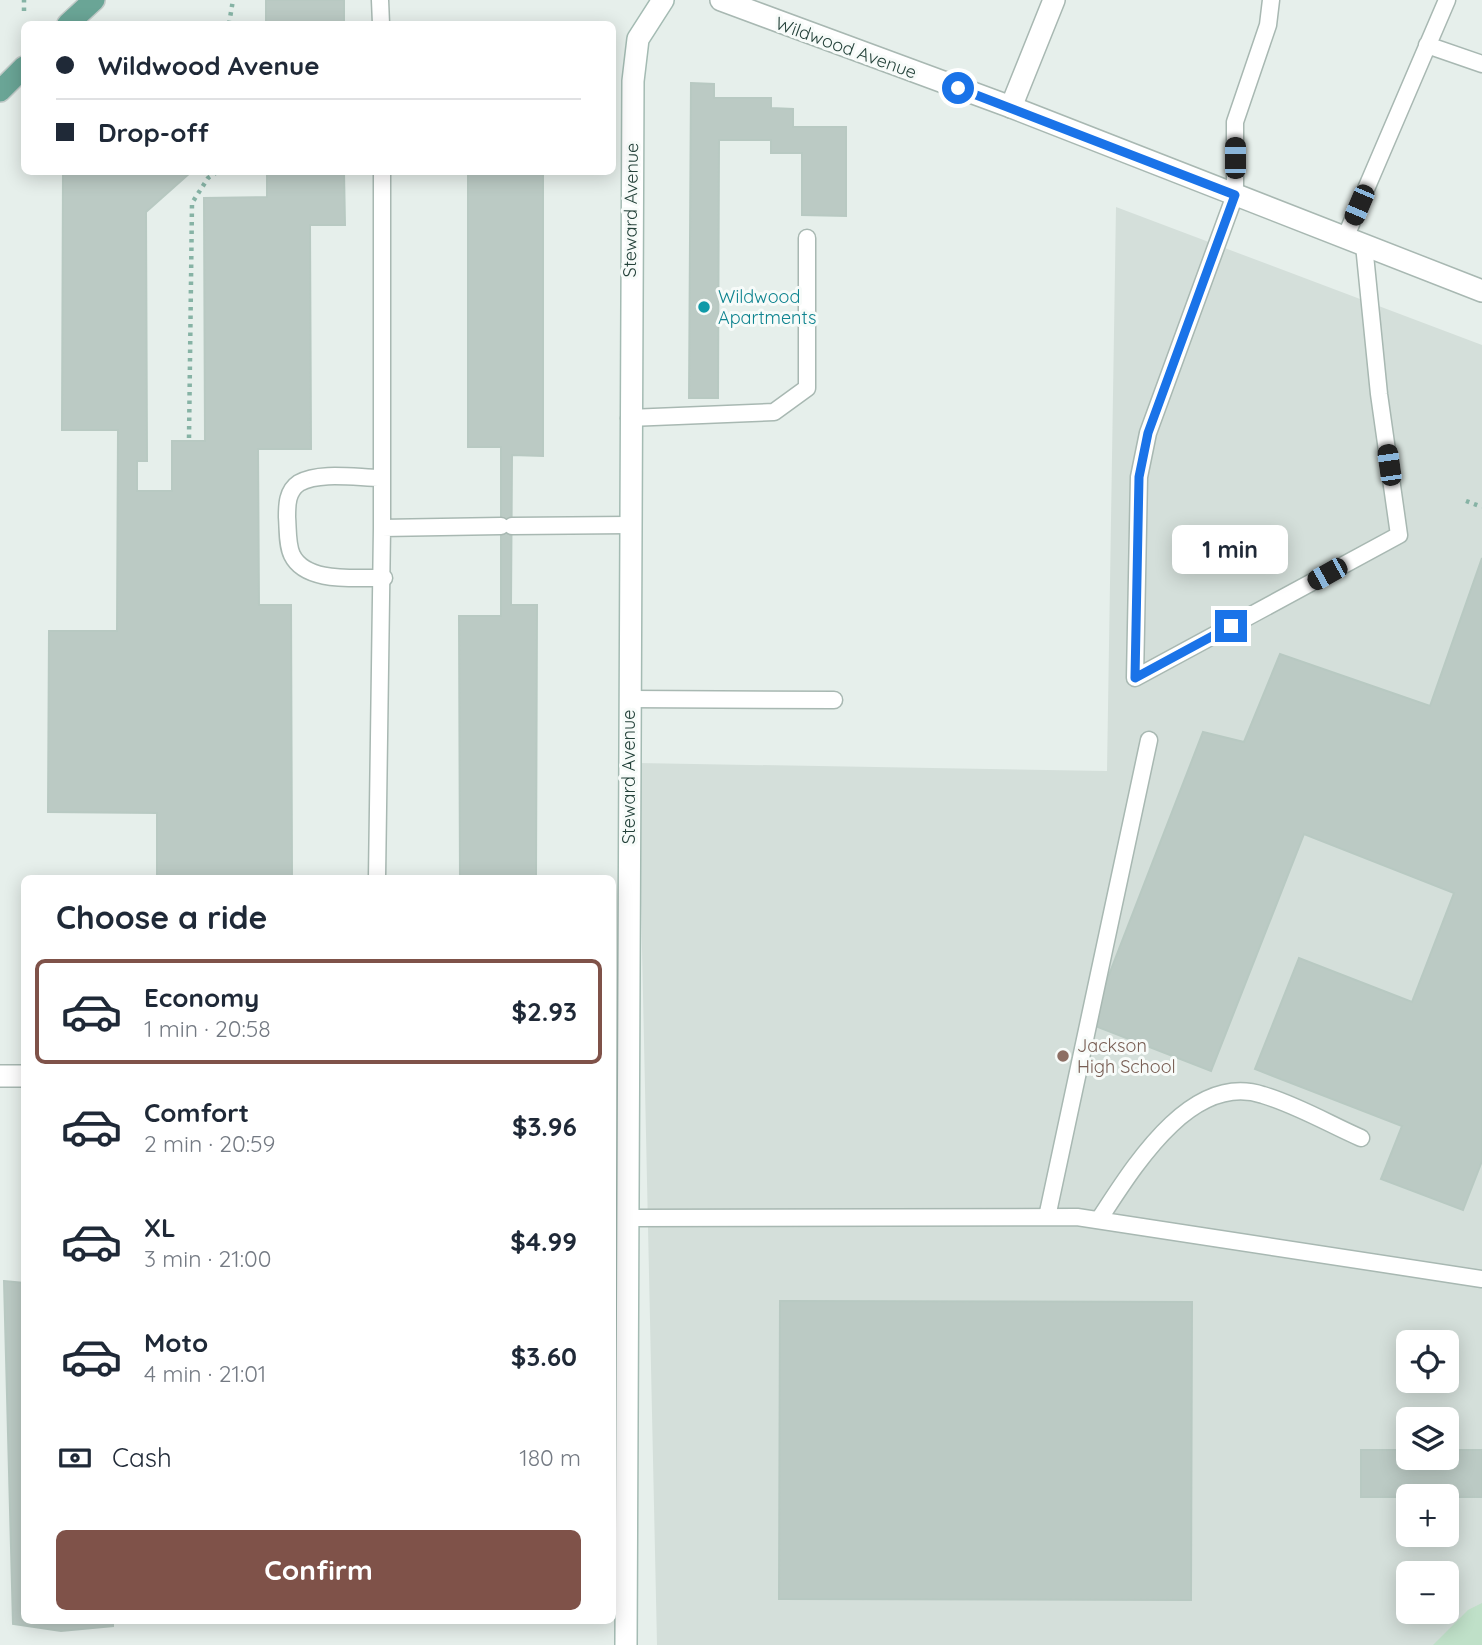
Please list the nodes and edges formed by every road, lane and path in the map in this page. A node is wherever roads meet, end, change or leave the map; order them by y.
1 (24, 0) edge
2 (94, 0) edge
3 (233, 0) edge
4 (380, 0) edge
5 (663, 0) edge
6 (721, 0) edge
7 (1054, 0) edge
8 (1271, 0) edge
9 (1447, 0) edge
10 (24, 11) dead end
11 (71, 21) edge
12 (230, 21) edge
13 (381, 21) edge
14 (1427, 45) junction
15 (1482, 64) edge
16 (21, 70) edge
17 (0, 91) edge
18 (1010, 107) junction
19 (213, 175) edge
20 (382, 175) edge
21 (1235, 195) junction
22 (807, 238) dead end
23 (1354, 241) junction
24 (1482, 291) edge
25 (629, 418) junction
26 (189, 438) dead end
27 (381, 478) junction
28 (1466, 501) dead end
29 (1482, 507) edge
30 (629, 525) junction
31 (382, 528) junction
32 (384, 578) junction
33 (629, 699) junction
34 (834, 700) dead end
35 (1149, 740) dead end
36 (377, 875) edge
37 (620, 1069) edge
38 (0, 1076) edge
39 (21, 1076) edge
40 (1361, 1138) dead end
41 (1047, 1217) junction
42 (626, 1218) junction
43 (1100, 1218) junction
44 (1482, 1279) edge
45 (626, 1645) edge

1 - 10 path
2 - 11 main road
3 - 12 path
4 - 13 lane
5 - 25 main road, Steward Avenue
6 - 18 main road, Wildwood Avenue
7 - 18 main road
8 - 21 lane
9 - 14 lane
14 - 15 lane
14 - 23 lane
16 - 17 main road
18 - 21 main road, Wildwood Avenue
19 - 26 path
20 - 27 lane
21 - 23 main road, Wildwood Avenue
21 - 23 lane
22 - 25 lane
23 - 24 main road, Wildwood Avenue
25 - 30 main road, Steward Avenue
27 - 31 lane
27 - 32 lane
28 - 29 path
30 - 31 lane
30 - 33 main road, Steward Avenue
31 - 32 lane
32 - 36 lane
33 - 34 lane
33 - 37 main road, Steward Avenue
35 - 41 lane
37 - 42 main road, Steward Avenue
38 - 39 main road
40 - 43 lane
41 - 42 lane
41 - 43 lane
42 - 45 main road, Steward Avenue
43 - 44 lane

